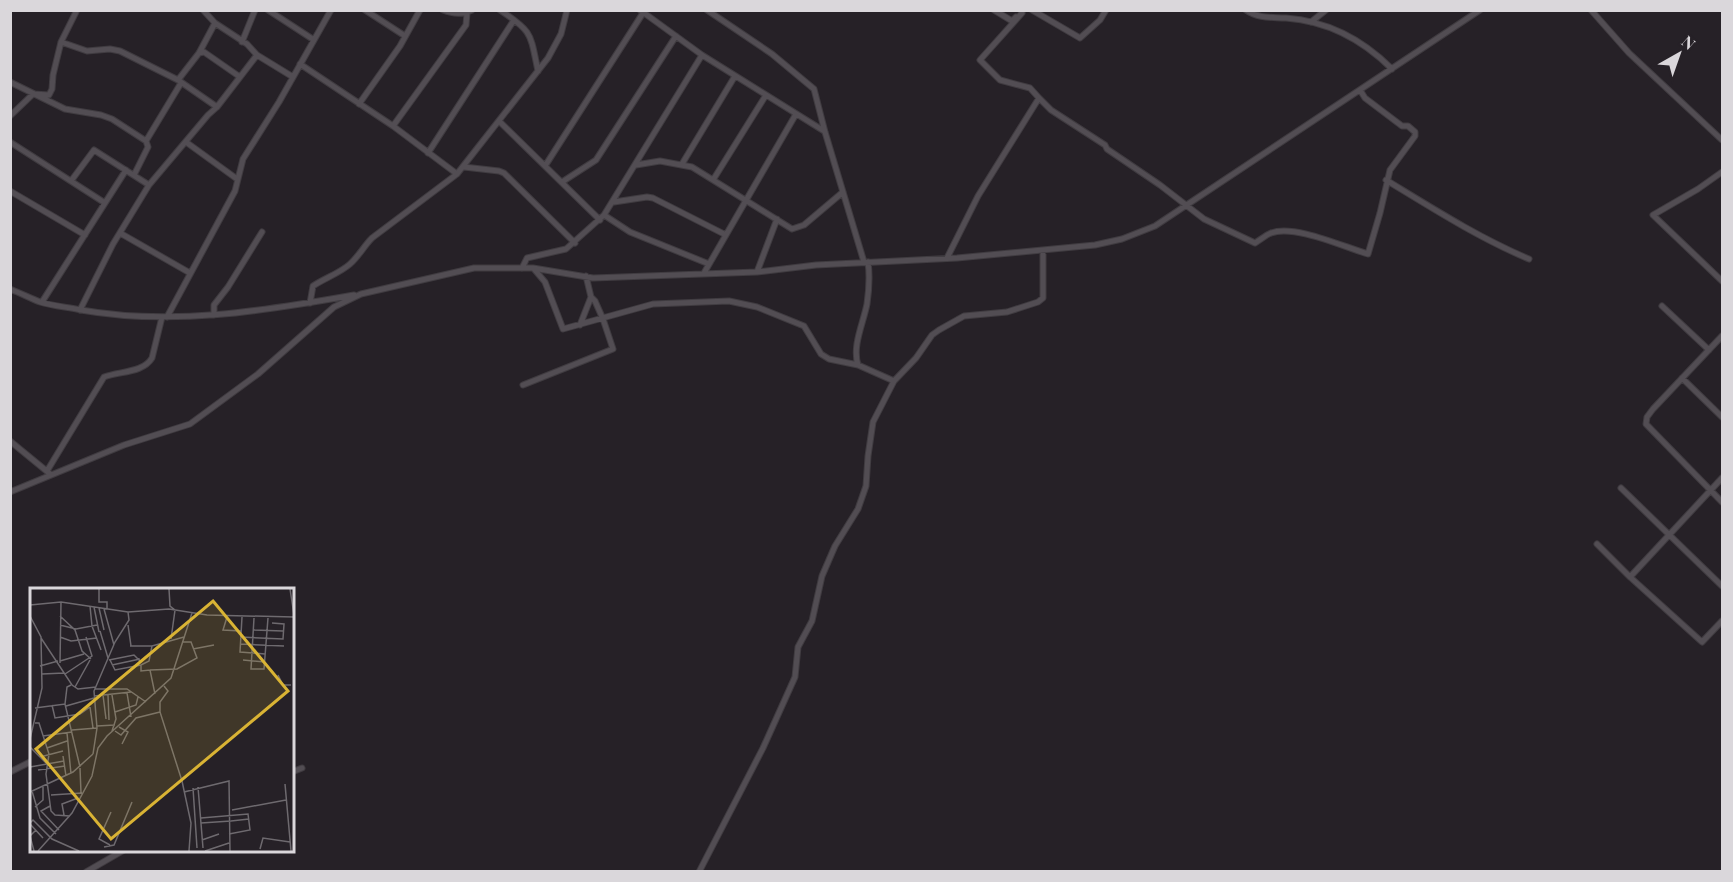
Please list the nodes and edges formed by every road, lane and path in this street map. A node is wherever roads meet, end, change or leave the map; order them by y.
1 (77, 10) edge
2 (255, 10) edge
3 (331, 10) edge
4 (365, 10) edge
5 (420, 10) edge
6 (443, 10) edge
7 (500, 10) edge
8 (567, 10) edge
9 (707, 10) edge
10 (994, 10) edge
11 (1032, 10) edge
12 (1106, 10) edge
13 (1246, 10) edge
14 (1326, 10) edge
15 (1480, 10) edge
16 (1591, 10) edge
17 (204, 11) edge
18 (272, 11) edge
19 (469, 12) edge
20 (642, 12) edge
21 (1023, 12) edge
22 (514, 20) junction
23 (1311, 22) junction
24 (215, 23) junction
25 (405, 36) junction
26 (676, 36) junction
27 (314, 40) junction
28 (61, 42) junction
29 (242, 42) junction
30 (199, 53) junction
31 (702, 55) junction
32 (257, 56) junction
33 (300, 64) junction
34 (1392, 69) junction
35 (538, 71) junction
36 (735, 76) junction
37 (240, 77) junction
38 (293, 77) junction
39 (10, 82) edge
40 (179, 82) junction
41 (1360, 90) junction
42 (33, 94) junction
43 (766, 95) junction
44 (1039, 98) junction
45 (359, 104) junction
46 (217, 107) junction
47 (796, 114) junction
48 (10, 116) edge
49 (500, 122) junction
50 (393, 126) junction
51 (825, 132) junction
52 (1722, 140) edge
53 (146, 141) junction
54 (10, 142) edge
55 (186, 142) junction
56 (428, 153) junction
57 (682, 164) junction
58 (636, 165) junction
59 (545, 166) junction
60 (464, 167) junction
61 (126, 170) junction
62 (1722, 171) edge
63 (457, 174) junction
64 (134, 175) junction
65 (237, 179) junction
66 (713, 180) junction
67 (1386, 180) junction
68 (71, 181) junction
69 (562, 182) junction
70 (149, 185) junction
71 (10, 191) edge
72 (843, 192) junction
73 (746, 200) junction
74 (614, 202) junction
75 (105, 203) junction
76 (1187, 204) junction
77 (602, 217) junction
78 (777, 219) junction
79 (262, 232) dead end
80 (120, 233) junction
81 (85, 235) junction
82 (726, 235) junction
83 (574, 243) junction
84 (1043, 250) junction
85 (947, 258) junction
86 (1529, 259) dead end
87 (866, 262) junction
88 (709, 264) junction
89 (532, 267) junction
90 (522, 268) junction
91 (757, 272) junction
92 (190, 273) junction
93 (704, 273) junction
94 (586, 276) junction
95 (1722, 281) edge
96 (10, 289) edge
97 (361, 294) junction
98 (591, 297) junction
99 (42, 303) junction
100 (310, 303) junction
101 (1662, 306) dead end
102 (80, 309) junction
103 (214, 315) junction
104 (165, 317) junction
105 (603, 319) junction
106 (580, 325) junction
107 (1721, 339) edge
108 (1709, 350) junction
109 (858, 365) junction
110 (1682, 378) junction
111 (894, 381) junction
112 (523, 385) dead end
113 (1722, 417) edge
114 (10, 441) edge
115 (49, 473) junction
116 (1722, 478) edge
117 (1622, 488) dead end
118 (12, 490) edge
119 (1711, 490) junction
120 (1722, 502) edge
121 (1669, 536) junction
122 (1597, 544) dead end
123 (1630, 577) junction
124 (1722, 586) edge
125 (1722, 621) edge
126 (30, 762) edge
127 (302, 768) dead end
128 (294, 771) edge
129 (10, 772) edge
130 (121, 852) edge
131 (86, 872) edge
132 (699, 872) edge

1 - 28 street
2 - 29 street
3 - 27 street
4 - 25 street
5 - 25 street
6 - 19 street
7 - 22 street
8 - 35 street
9 - 51 street
10 - 21 street
11 - 12 street
13 - 23 street
14 - 23 street
15 - 34 street
16 - 52 street
17 - 24 street
18 - 27 street
19 - 50 street
20 - 26 street
20 - 59 street
21 - 44 street
22 - 35 street
22 - 56 street
23 - 34 street
24 - 29 street
24 - 30 street
25 - 45 street
26 - 31 street
26 - 69 street
27 - 33 street
28 - 40 street
28 - 42 street
29 - 32 street
30 - 37 street
30 - 40 street
31 - 36 street
31 - 58 street
32 - 37 street
32 - 38 street
33 - 38 street
33 - 45 street
34 - 41 street
35 - 49 street
36 - 43 street
36 - 57 street
37 - 46 street
38 - 65 street
39 - 42 street
40 - 46 street
40 - 53 street
41 - 67 street
41 - 76 street
42 - 48 street
42 - 53 street
43 - 47 street
43 - 66 street
44 - 76 street
44 - 85 street
45 - 50 street
46 - 55 street
47 - 51 street
47 - 73 street
49 - 59 street
49 - 60 street
50 - 56 street
51 - 72 street
53 - 64 street
54 - 68 street
55 - 65 street
55 - 70 street
56 - 63 street
57 - 58 street
57 - 66 street
58 - 74 street
59 - 69 street
60 - 63 street
60 - 83 street
61 - 64 street
61 - 68 street
61 - 75 street
62 - 95 street
63 - 100 street
64 - 70 street
65 - 92 street
66 - 73 street
67 - 76 street
67 - 86 street
68 - 75 street
69 - 77 street
70 - 80 street
71 - 81 street
72 - 78 street
72 - 87 street
73 - 78 street
73 - 82 street
74 - 77 street
74 - 82 street
75 - 81 street
76 - 84 street
77 - 83 street
77 - 88 street
78 - 91 street
79 - 103 street
80 - 92 street
80 - 102 street
81 - 99 street
82 - 88 street
83 - 90 street
84 - 85 street
84 - 111 street
85 - 87 street
87 - 91 street
87 - 109 street
88 - 93 street
89 - 90 street
89 - 94 street
89 - 106 street
90 - 97 street
91 - 93 street
92 - 104 street
93 - 94 street
94 - 98 street
96 - 99 street
97 - 100 street
97 - 115 street
98 - 105 street
98 - 106 street
99 - 102 street
100 - 103 street
101 - 108 street
102 - 104 street
103 - 104 street
104 - 115 street
105 - 106 street
105 - 109 street
105 - 112 street
107 - 108 street
108 - 110 street
109 - 111 street
110 - 113 street
110 - 119 street
111 - 132 street
114 - 115 street
115 - 118 street
116 - 119 street
117 - 121 street
119 - 120 street
119 - 121 street
121 - 123 street
121 - 124 street
122 - 123 street
123 - 125 street
126 - 129 street
127 - 128 street
130 - 131 street

